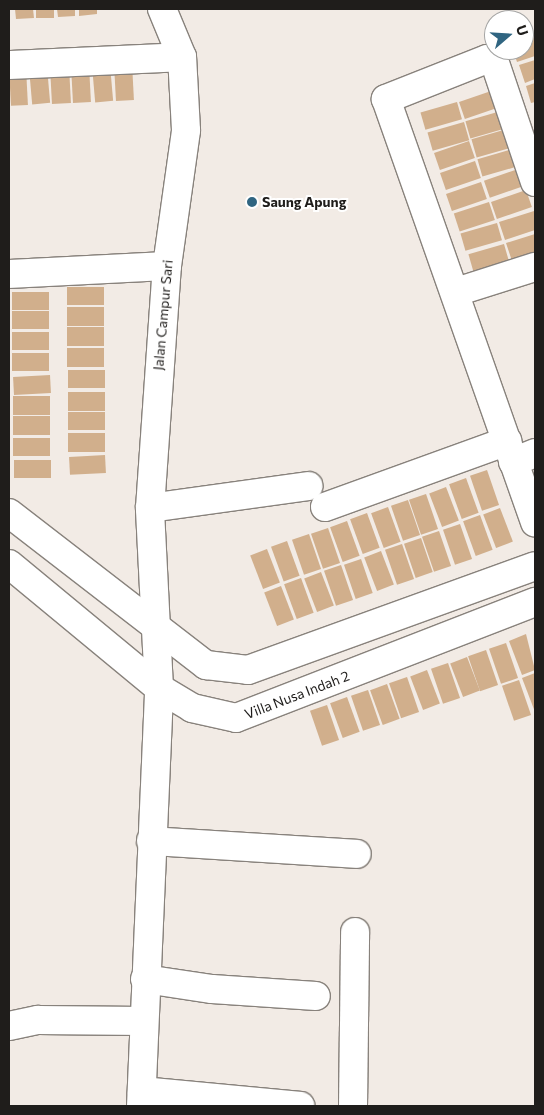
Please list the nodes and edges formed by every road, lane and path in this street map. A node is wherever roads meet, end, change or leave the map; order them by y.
1 (162, 9) edge
2 (182, 58) junction
3 (9, 65) edge
4 (535, 182) edge
5 (167, 266) junction
6 (535, 267) edge
7 (9, 274) edge
8 (456, 292) junction
9 (519, 452) edge
10 (308, 486) dead end
11 (325, 507) dead end
12 (150, 508) junction
13 (9, 513) edge
14 (535, 523) edge
15 (9, 564) edge
16 (535, 566) edge
17 (535, 602) edge
18 (154, 626) junction
19 (158, 688) junction
20 (151, 841) junction
21 (356, 854) dead end
22 (355, 932) dead end
23 (145, 979) junction
24 (316, 996) dead end
25 (144, 1021) junction
26 (9, 1026) edge
27 (142, 1098) edge
28 (300, 1106) edge
29 (353, 1106) edge

1 - 2 street, Jalan Campur Sari
2 - 3 street
2 - 5 street, Jalan Campur Sari
4 - 8 street
5 - 7 street
5 - 12 street, Jalan Campur Sari
6 - 8 street
8 - 9 street
9 - 11 street
9 - 14 street
10 - 12 street
12 - 18 street, Jalan Campur Sari
13 - 18 street
15 - 19 street, Villa Nusa Indah 2
16 - 18 street
17 - 19 street, Villa Nusa Indah 2
18 - 19 street, Jalan Campur Sari
19 - 20 street, Jalan Campur Sari
20 - 21 street
20 - 23 street, Jalan Campur Sari
22 - 29 street
23 - 24 street
23 - 25 street, Jalan Campur Sari
25 - 26 street
25 - 27 street, Jalan Campur Sari
27 - 28 street

